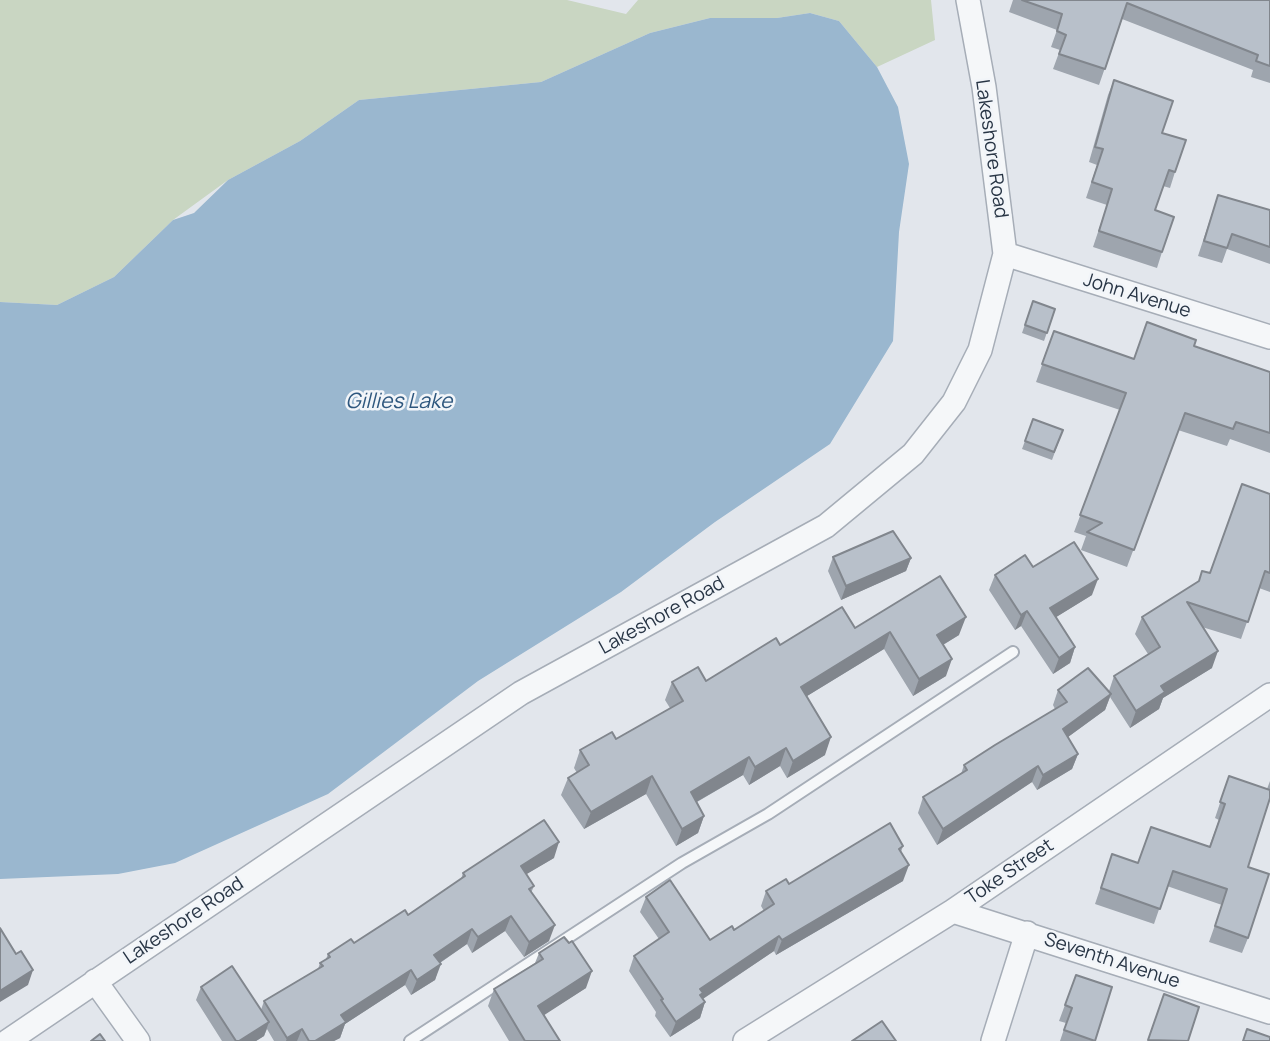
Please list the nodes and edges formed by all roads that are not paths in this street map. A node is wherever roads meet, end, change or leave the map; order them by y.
1 (968, 0) edge
2 (1005, 254) junction
3 (1270, 337) edge
4 (1013, 652) dead end
5 (1270, 695) edge
6 (953, 911) junction
7 (1027, 933) junction
8 (95, 981) junction
9 (1270, 1012) edge
10 (8, 1041) edge
11 (138, 1041) edge
12 (410, 1041) edge
13 (745, 1041) edge
14 (993, 1041) edge

1 - 2 street, Lakeshore Road
2 - 3 street, John Avenue
2 - 8 street, Lakeshore Road
4 - 12 lane
5 - 6 street, Toke Street
6 - 7 street, Seventh Avenue
6 - 13 street, Toke Street
7 - 9 street, Seventh Avenue
7 - 14 street
8 - 10 street, Lakeshore Road
8 - 11 street

